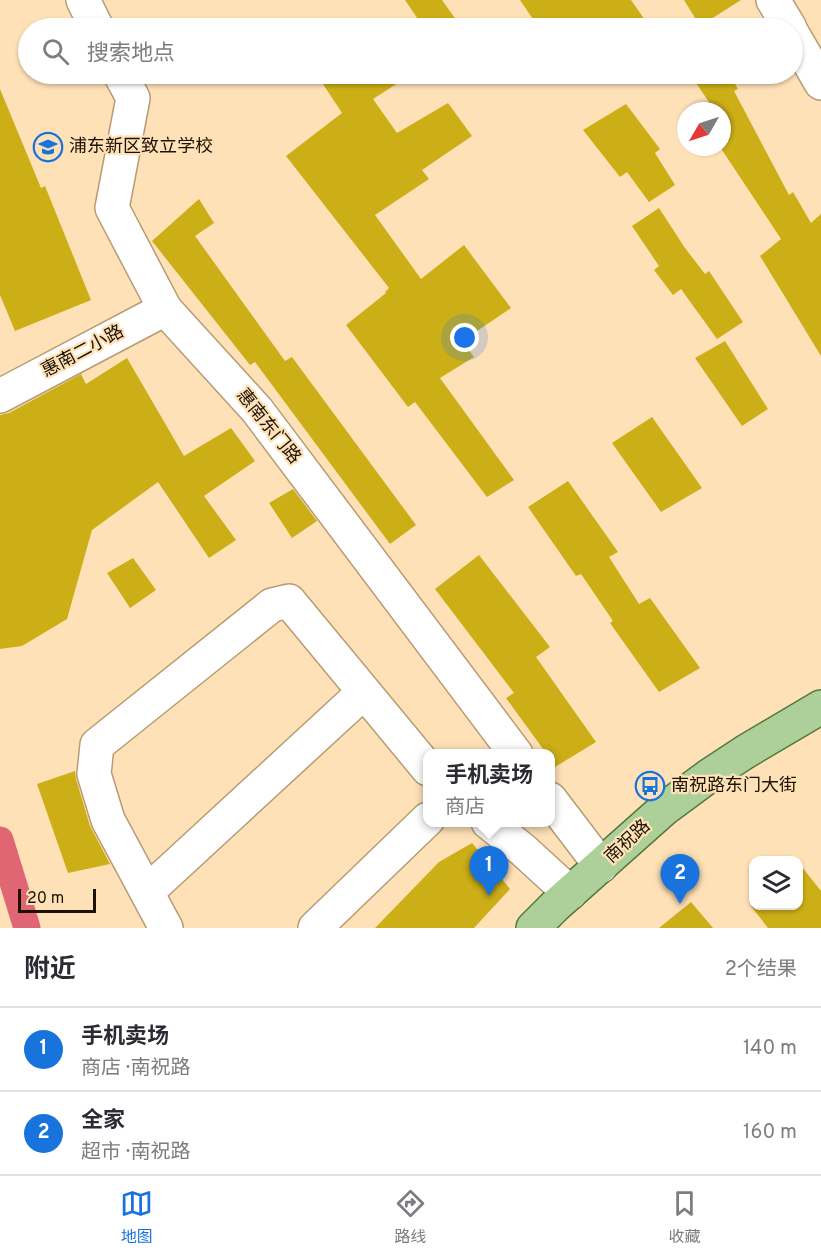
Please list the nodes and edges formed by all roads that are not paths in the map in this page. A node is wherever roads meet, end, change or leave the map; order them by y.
1 (82, 0) edge
2 (773, 0) edge
3 (92, 18) edge
4 (784, 18) edge
5 (803, 49) edge
6 (819, 72) edge
7 (125, 84) edge
8 (165, 309) junction
9 (0, 396) edge
10 (364, 692) junction
11 (821, 707) edge
12 (513, 749) edge
13 (423, 763) edge
14 (555, 806) edge
15 (423, 824) edge
16 (494, 827) edge
17 (601, 866) junction
18 (147, 892) junction
19 (570, 893) junction
20 (166, 928) edge
21 (315, 928) edge
22 (533, 928) edge

1 - 3 street
2 - 4 street
5 - 6 street
7 - 8 street, 惠南东门路
8 - 9 street, 惠南二小路
8 - 12 street, 惠南东门路
10 - 13 street
10 - 18 street
10 - 18 street
11 - 17 main road, 南祝路
14 - 17 street
15 - 21 street
16 - 19 street
17 - 19 main road, 南祝路
18 - 20 street
19 - 22 main road, 南祝路

